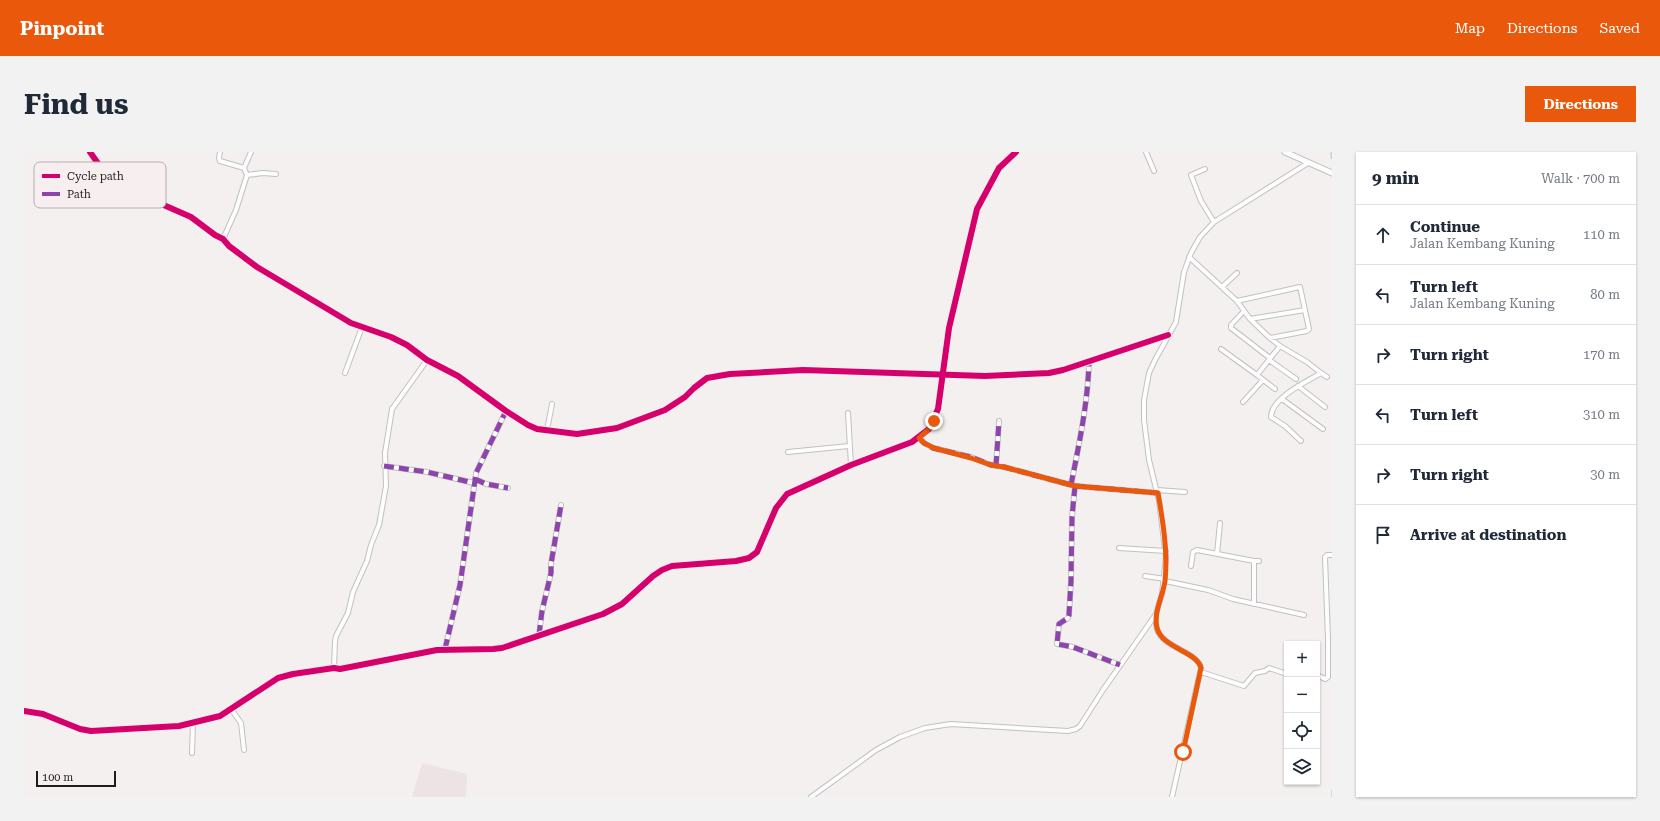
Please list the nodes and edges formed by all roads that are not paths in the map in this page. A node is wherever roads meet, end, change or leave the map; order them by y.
1 (90, 152) edge
2 (220, 152) edge
3 (251, 152) edge
4 (1016, 152) edge
5 (1146, 152) edge
6 (1285, 152) edge
7 (97, 162) edge
8 (1308, 162) junction
9 (244, 168) junction
10 (1205, 169) dead end
11 (1154, 171) dead end
12 (1332, 173) edge
13 (276, 174) dead end
14 (247, 175) junction
15 (166, 206) edge
16 (1214, 222) junction
17 (223, 239) junction
18 (1189, 257) junction
19 (1237, 273) dead end
20 (1222, 287) junction
21 (1237, 302) junction
22 (1305, 310) junction
23 (1244, 311) junction
24 (1250, 319) junction
25 (362, 327) junction
26 (1168, 336) junction
27 (1270, 338) junction
28 (1280, 346) junction
29 (1221, 349) dead end
30 (1269, 359) junction
31 (427, 360) junction
32 (1088, 361) junction
33 (345, 373) dead end
34 (1321, 373) junction
35 (943, 375) junction
36 (1258, 375) junction
37 (1327, 377) dead end
38 (1296, 379) dead end
39 (1263, 380) junction
40 (1298, 386) junction
41 (1275, 389) dead end
42 (1282, 399) junction
43 (1243, 402) dead end
44 (552, 404) dead end
45 (1325, 407) dead end
46 (506, 411) junction
47 (848, 413) dead end
48 (999, 421) dead end
49 (1323, 429) dead end
50 (547, 430) junction
51 (919, 438) junction
52 (1301, 441) dead end
53 (849, 446) junction
54 (788, 452) dead end
55 (852, 465) junction
56 (384, 466) junction
57 (996, 466) junction
58 (475, 481) junction
59 (1073, 485) junction
60 (508, 488) dead end
61 (1157, 491) junction
62 (1185, 492) dead end
63 (561, 505) dead end
64 (1220, 523) dead end
65 (1119, 548) dead end
66 (1166, 551) junction
67 (1217, 554) junction
68 (1332, 555) edge
69 (1259, 560) dead end
70 (1254, 561) junction
71 (1191, 566) dead end
72 (1145, 576) dead end
73 (1165, 580) junction
74 (1254, 604) junction
75 (1156, 614) junction
76 (1304, 615) dead end
77 (539, 635) junction
78 (445, 649) junction
79 (1120, 664) junction
80 (334, 668) junction
81 (1201, 672) junction
82 (1284, 673) edge
83 (1320, 676) edge
84 (231, 709) junction
85 (24, 711) edge
86 (193, 723) junction
87 (244, 750) dead end
88 (192, 753) dead end
89 (810, 797) edge
90 (1172, 797) edge

1 - 7 street
2 - 9 street
3 - 9 street
4 - 35 street
5 - 11 street
6 - 8 street
8 - 12 street
8 - 16 street
9 - 14 street
10 - 16 street
13 - 14 street
14 - 17 street
15 - 17 street
16 - 18 street
17 - 25 street
18 - 20 street
18 - 26 street
19 - 20 street
20 - 21 street
21 - 22 street
21 - 23 street
22 - 24 street
22 - 27 street
23 - 24 street
23 - 30 street
24 - 27 street
25 - 31 street
25 - 33 street
26 - 32 street
26 - 61 street
27 - 28 street
28 - 30 street
28 - 34 street
29 - 36 street
30 - 36 street
30 - 38 street
31 - 46 street
31 - 56 street
32 - 35 street
32 - 59 street
34 - 37 street
34 - 40 street
35 - 50 street
35 - 51 street
36 - 39 street
39 - 41 street
39 - 43 street
40 - 42 street
40 - 45 street
42 - 49 street
42 - 52 street
44 - 50 street
46 - 50 street
46 - 58 street
47 - 53 street
48 - 57 street
51 - 55 street
51 - 57 street
53 - 54 street
53 - 55 street
55 - 77 street
56 - 58 street
56 - 80 street
57 - 59 street
58 - 60 street
58 - 78 street
59 - 61 street
59 - 79 street
61 - 62 street
61 - 66 street
63 - 77 street
64 - 67 street
65 - 66 street
66 - 73 street
67 - 70 street
67 - 71 street
68 - 83 street
69 - 70 street
70 - 74 street
72 - 73 street
73 - 74 street
73 - 75 street
74 - 76 street
75 - 79 street
75 - 81 street
77 - 78 street
78 - 80 street
79 - 89 street
80 - 84 street
81 - 82 street
81 - 90 street
84 - 86 street
84 - 87 street
85 - 86 street
86 - 88 street

